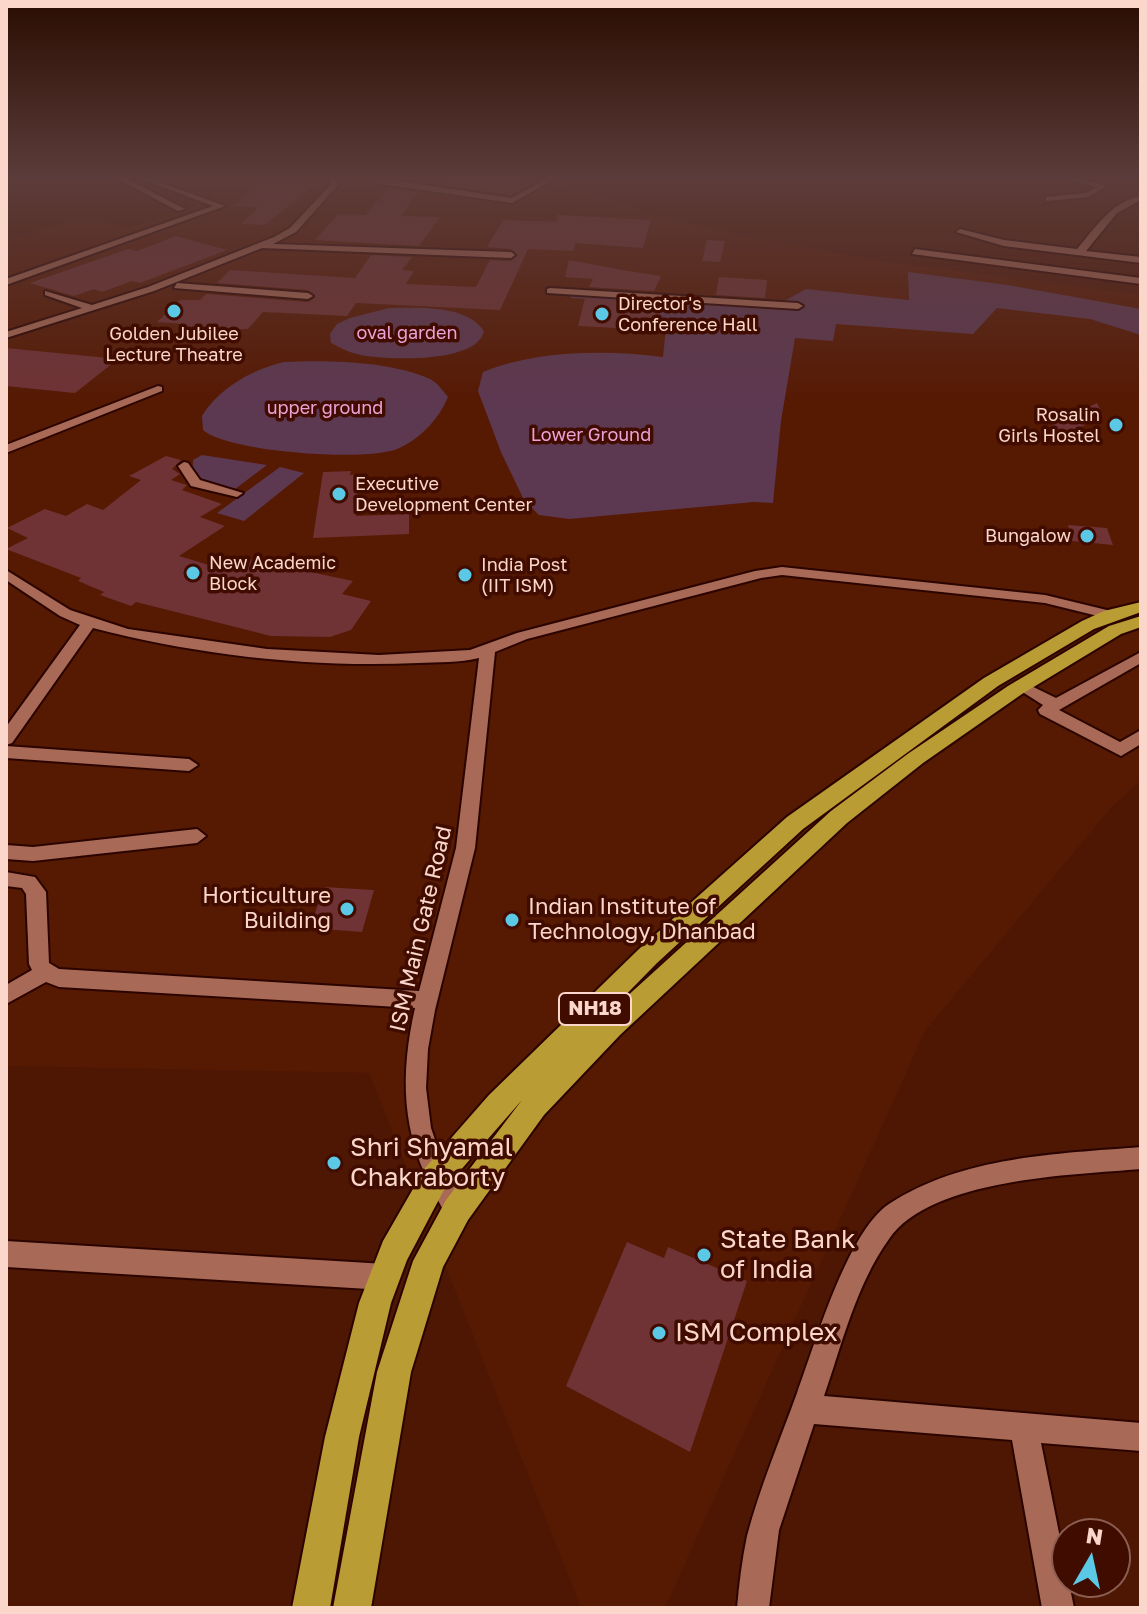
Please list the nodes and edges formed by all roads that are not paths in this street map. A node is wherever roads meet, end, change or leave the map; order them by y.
1 (87, 253) edge
2 (243, 253) edge
3 (463, 253) edge
4 (925, 253) edge
5 (1082, 253) edge
6 (511, 255) dead end
7 (1141, 260) edge
8 (1141, 281) edge
9 (6, 282) edge
10 (177, 286) dead end
11 (550, 291) dead end
12 (48, 293) dead end
13 (308, 296) dead end
14 (798, 306) dead end
15 (92, 308) junction
16 (6, 335) edge
17 (158, 389) dead end
18 (6, 449) edge
19 (184, 466) dead end
20 (237, 493) dead end
21 (6, 574) edge
22 (1141, 607) edge
23 (1110, 615) junction
24 (1141, 621) edge
25 (89, 623) junction
26 (487, 651) junction
27 (1141, 657) edge
28 (1021, 686) junction
29 (1056, 705) junction
30 (1141, 736) edge
31 (6, 739) edge
32 (6, 752) edge
33 (189, 765) dead end
34 (197, 836) dead end
35 (6, 852) edge
36 (6, 879) edge
37 (44, 973) junction
38 (6, 995) edge
39 (425, 1000) junction
40 (1141, 1158) edge
41 (435, 1178) junction
42 (457, 1210) junction
43 (6, 1254) edge
44 (385, 1277) junction
45 (806, 1409) junction
46 (1024, 1430) junction
47 (1141, 1437) edge
48 (311, 1608) edge
49 (352, 1608) edge
50 (753, 1608) edge
51 (1058, 1608) edge

1 - 9 street
2 - 15 street
3 - 6 street
4 - 8 street
5 - 7 street
10 - 13 street
11 - 14 street
12 - 15 street
15 - 16 street
17 - 18 street
19 - 20 street
21 - 25 street
22 - 23 highway, NH18
23 - 26 street
23 - 41 highway, NH18
24 - 28 highway, NH18
25 - 26 street
25 - 31 street
26 - 39 street, ISM Main Gate Road
27 - 29 street
28 - 29 street
28 - 42 highway, NH18
29 - 30 street
32 - 33 street
34 - 35 street
36 - 37 street
37 - 38 street
37 - 39 street
39 - 41 street, ISM Main Gate Road
40 - 45 street
41 - 42 street, ISM Main Gate Road
41 - 44 highway, NH18
42 - 49 highway, NH18
43 - 44 street
44 - 48 highway, NH18
45 - 46 street
45 - 50 street
46 - 47 street
46 - 51 street

